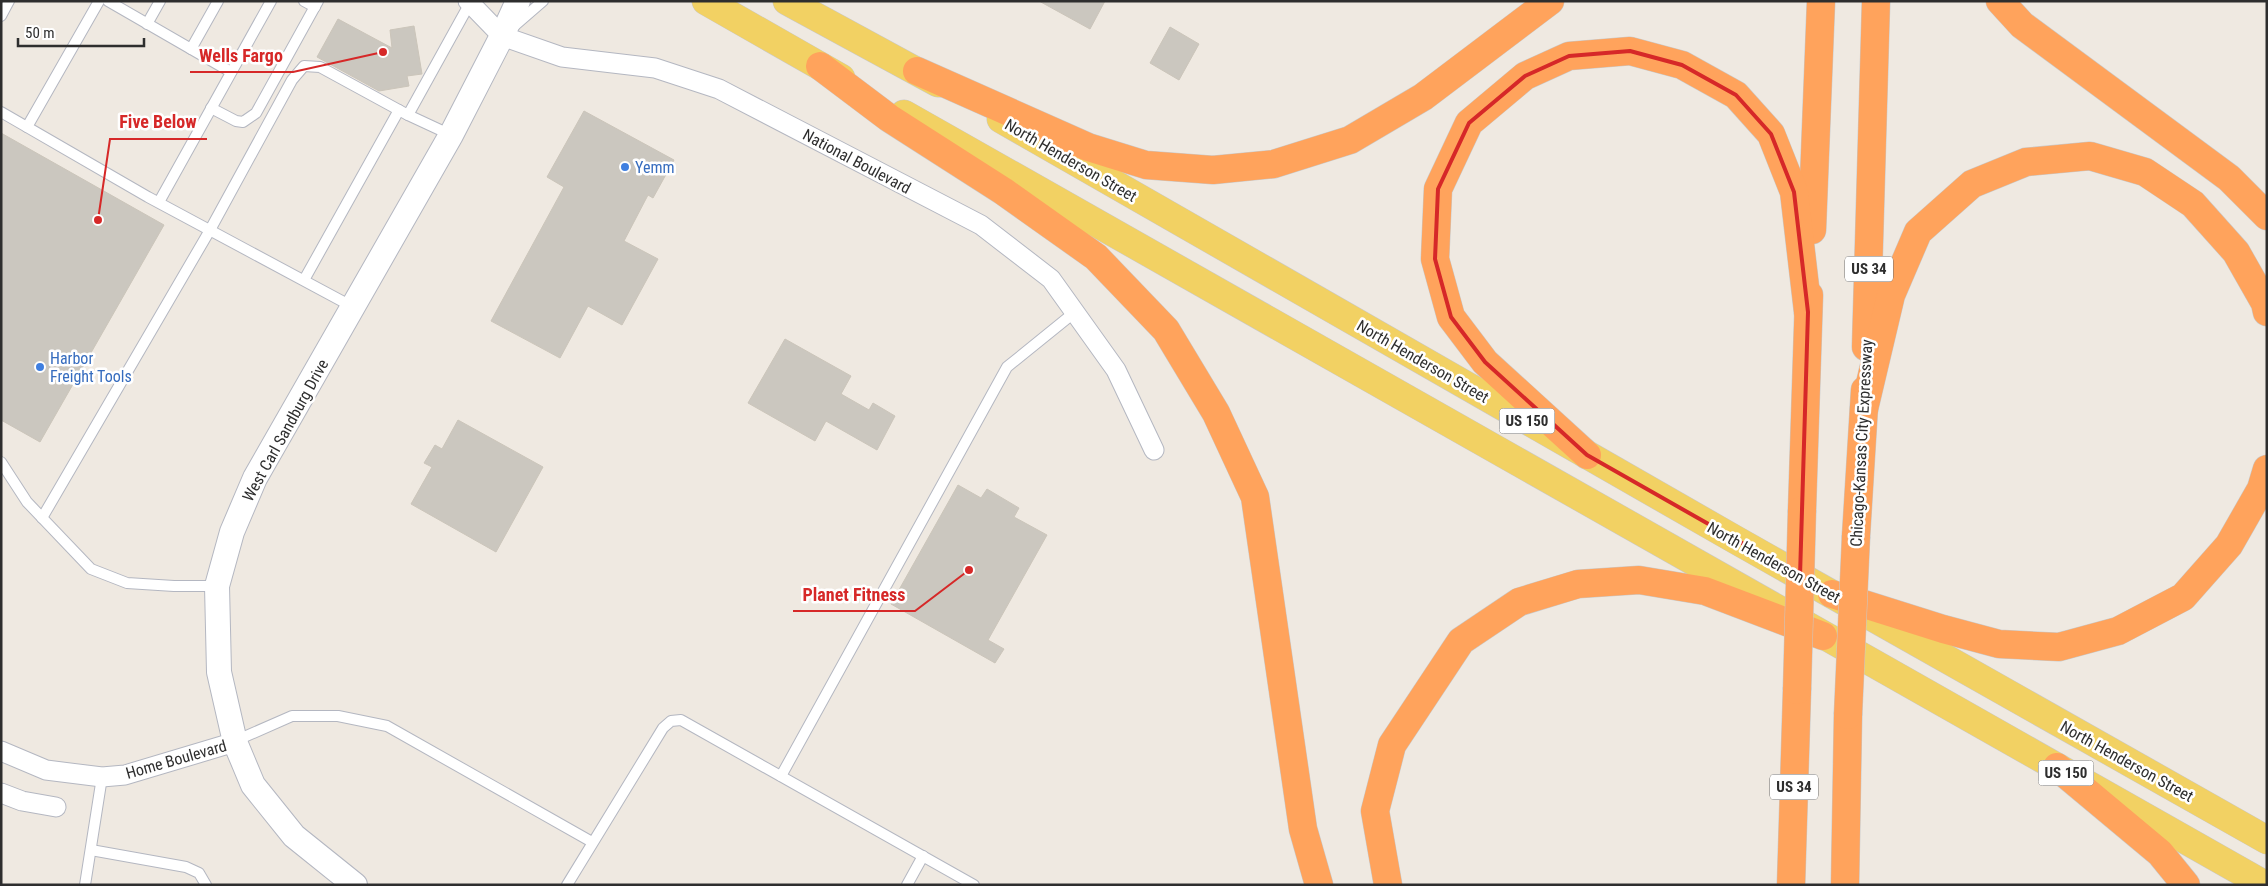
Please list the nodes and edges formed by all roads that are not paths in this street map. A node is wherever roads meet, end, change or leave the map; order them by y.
1 (9, 1) edge
2 (99, 1) edge
3 (108, 1) edge
4 (160, 1) edge
5 (218, 1) edge
6 (271, 1) edge
7 (304, 1) edge
8 (518, 1) edge
9 (543, 1) edge
10 (706, 1) edge
11 (787, 1) edge
12 (1550, 1) edge
13 (1821, 1) edge
14 (1876, 1) edge
15 (2000, 1) edge
16 (469, 2) edge
17 (317, 4) edge
18 (1, 16) edge
19 (147, 24) junction
20 (502, 36) junction
21 (191, 49) junction
22 (820, 66) junction
23 (917, 71) junction
24 (231, 72) junction
25 (211, 108) junction
26 (399, 110) junction
27 (1, 112) edge
28 (408, 115) junction
29 (27, 127) junction
30 (450, 135) junction
31 (159, 202) junction
32 (2267, 216) edge
33 (210, 230) junction
34 (304, 280) junction
35 (353, 306) junction
36 (1075, 312) junction
37 (1808, 312) junction
38 (2267, 312) edge
39 (1864, 409) junction
40 (1154, 450) dead end
41 (1587, 455) junction
42 (1, 462) edge
43 (2267, 468) edge
44 (42, 518) junction
45 (217, 586) junction
46 (1832, 594) junction
47 (1823, 636) junction
48 (235, 742) junction
49 (1, 751) edge
50 (2057, 767) junction
51 (781, 776) junction
52 (102, 777) junction
53 (1, 793) edge
54 (1794, 797) junction
55 (56, 807) dead end
56 (1847, 821) junction
57 (2267, 840) edge
58 (592, 842) junction
59 (91, 850) junction
60 (923, 856) junction
61 (86, 885) edge
62 (206, 885) edge
63 (355, 885) edge
64 (567, 885) edge
65 (907, 885) edge
66 (974, 885) edge
67 (1319, 885) edge
68 (1388, 885) edge
69 (1774, 885) edge
70 (1791, 885) edge
71 (1845, 885) edge
72 (1851, 885) edge
73 (2186, 885) edge
74 (2264, 885) edge

1 - 18 lane
2 - 29 lane
3 - 19 lane
4 - 19 lane
5 - 21 lane
6 - 24 lane
7 - 17 lane
8 - 20 street, West Carl Sandburg Drive
9 - 20 lane
10 - 22 main road, US 150
11 - 23 main road, North Henderson Street / US 150
12 - 23 highway
13 - 37 highway, US 34
14 - 39 highway, Chicago-Kansas City Expressway / US 34
15 - 32 highway
16 - 20 street, National Boulevard
16 - 28 lane
17 - 25 lane
19 - 21 lane
20 - 30 street, West Carl Sandburg Drive
20 - 36 street, National Boulevard
21 - 24 lane
22 - 47 main road, US 150
22 - 67 highway
23 - 41 main road, North Henderson Street / US 150
24 - 25 lane
25 - 31 lane
26 - 28 lane
26 - 33 lane
26 - 34 lane
27 - 29 lane
28 - 30 lane
29 - 31 lane
30 - 35 street, West Carl Sandburg Drive
31 - 33 lane
33 - 34 lane
33 - 44 lane
34 - 35 lane
35 - 45 street, West Carl Sandburg Drive
36 - 40 street, National Boulevard
36 - 51 lane
37 - 41 highway
37 - 54 highway, US 34, bridge
38 - 39 highway
39 - 56 highway, Chicago-Kansas City Expressway / US 34, bridge
41 - 46 main road, North Henderson Street / US 150
42 - 44 lane
43 - 46 highway
44 - 45 lane
45 - 48 street, West Carl Sandburg Drive
46 - 57 main road, North Henderson Street / US 150
47 - 50 main road, US 150
47 - 68 highway
48 - 52 street, Home Boulevard
48 - 58 lane
48 - 63 street, West Carl Sandburg Drive
49 - 52 street, Home Boulevard
50 - 73 highway
50 - 74 main road, US 150
51 - 58 lane
51 - 60 lane
52 - 59 lane
53 - 55 street
54 - 69 highway
54 - 70 highway, US 34
56 - 71 highway, Chicago-Kansas City Expressway / US 34
56 - 72 highway
58 - 64 lane
59 - 61 lane
59 - 62 lane
60 - 65 lane
60 - 66 lane

